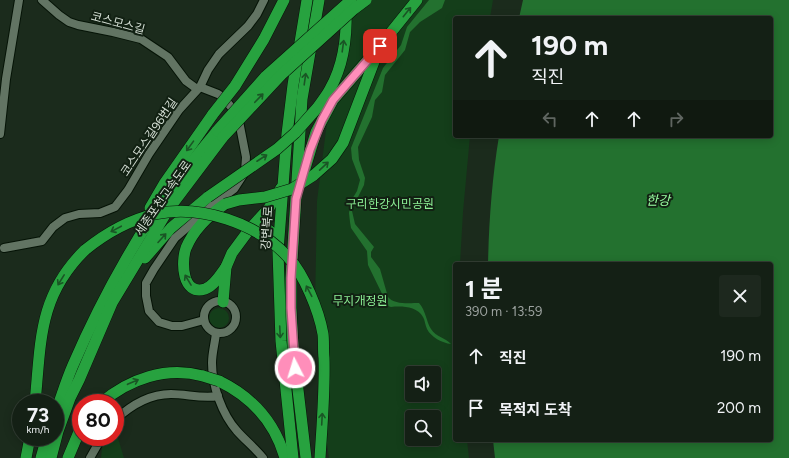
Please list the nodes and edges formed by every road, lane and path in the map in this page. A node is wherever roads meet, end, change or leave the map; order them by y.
1 (19, 0) edge
2 (42, 0) edge
3 (264, 0) edge
4 (284, 0) edge
5 (307, 0) edge
6 (319, 0) edge
7 (346, 0) edge
8 (350, 0) edge
9 (366, 0) edge
10 (417, 0) edge
11 (380, 46) junction
12 (200, 87) junction
13 (0, 134) edge
14 (220, 134) junction
15 (283, 186) junction
16 (296, 199) junction
17 (249, 230) junction
18 (1, 248) edge
19 (278, 251) junction
20 (226, 266) junction
21 (223, 302) junction
22 (204, 320) junction
23 (216, 333) junction
24 (73, 366) junction
25 (79, 380) junction
26 (36, 394) edge
27 (62, 394) edge
28 (113, 394) edge
29 (218, 396) junction
30 (124, 412) edge
31 (28, 446) edge
32 (44, 446) edge
33 (73, 446) edge
34 (97, 446) edge
35 (26, 458) edge
36 (41, 458) edge
37 (51, 458) edge
38 (68, 458) edge
39 (90, 458) edge
40 (263, 458) edge
41 (285, 458) edge
42 (293, 458) edge
43 (306, 458) edge
44 (320, 458) edge

1 - 13 street
2 - 12 street, 코스모스길
3 - 12 street, 코스모스길96번길
4 -> 24 highway, bridge
5 - 15 highway, 강변북로
16 -> 6 highway
25 -> 7 highway, bridge
8 - 14 highway, 세종포천고속도로, bridge
14 -> 9 highway, 세종포천고속도로, bridge
11 -> 10 highway
11 - 16 highway
20 -> 11 highway, bridge
12 - 18 street, 코스모스길96번길
12 - 22 street
14 - 24 highway, 세종포천고속도로
14 - 25 highway, 세종포천고속도로
15 - 17 highway
15 - 19 highway, 강변북로
16 - 43 highway
17 - 19 highway
17 - 20 highway
19 -> 42 highway, 강변북로
20 - 21 highway
21 - 22 street
21 - 23 street
22 - 23 street
23 - 29 street
24 - 27 highway, 세종포천고속도로
25 - 37 highway, 세종포천고속도로
44 -> 26 highway, bridge
28 -> 41 highway, bridge
29 - 30 street
29 - 40 street
31 - 35 highway
32 - 36 highway
33 - 38 highway
34 - 39 street

